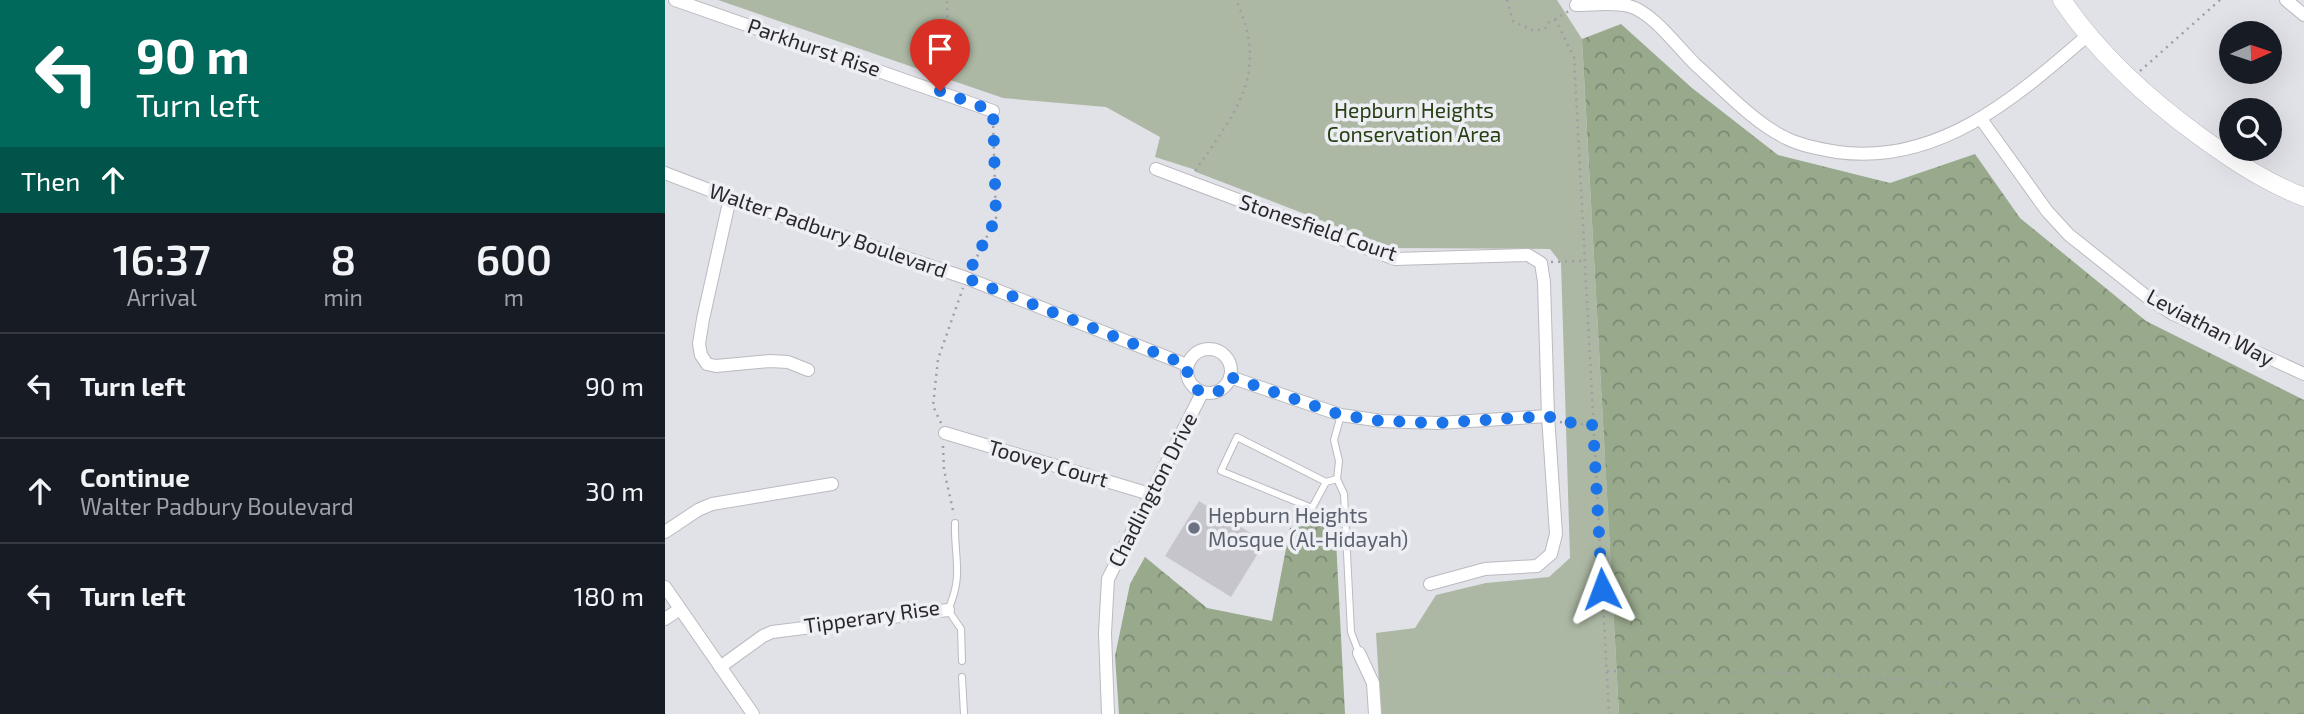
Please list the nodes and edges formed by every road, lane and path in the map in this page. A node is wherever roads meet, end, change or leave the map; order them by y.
1 (675, 0) edge
2 (947, 0) edge
3 (1235, 0) edge
4 (1507, 0) edge
5 (2062, 0) edge
6 (2220, 0) edge
7 (2286, 0) edge
8 (1576, 5) joint
9 (2304, 15) edge
10 (1555, 19) junction
11 (2088, 35) junction
12 (2130, 80) junction
13 (940, 91) junction
14 (993, 111) joint
15 (1981, 119) junction
16 (1156, 169) dead end
17 (665, 173) edge
18 (1187, 182) junction
19 (2304, 197) edge
20 (730, 198) junction
21 (1585, 261) junction
22 (1541, 262) junction
23 (966, 278) junction
24 (1187, 365) junction
25 (808, 370) dead end
26 (2304, 374) edge
27 (1230, 377) junction
28 (1202, 393) junction
29 (1341, 415) junction
30 (1548, 416) junction
31 (1593, 425) junction
32 (945, 433) junction
33 (1337, 479) junction
34 (1326, 482) junction
35 (832, 484) dead end
36 (1150, 494) junction
37 (955, 523) joint
38 (665, 531) edge
39 (1430, 584) dead end
40 (665, 587) edge
41 (680, 609) junction
42 (948, 610) junction
43 (665, 619) edge
44 (1359, 653) joint
45 (962, 660) dead end
46 (720, 667) junction
47 (1607, 671) junction
48 (962, 677) dead end
49 (753, 714) edge
50 (964, 714) edge
51 (1108, 714) edge
52 (1375, 714) edge
53 (1609, 714) edge
54 (2184, 714) edge

1 - 13 street, Parkhurst Rise
2 - 13 path
3 - 18 path
4 - 10 path
5 - 11 street
6 - 12 path
7 - 9 street
8 - 10 path
8 - 15 street
10 - 21 path
11 - 12 street
11 - 15 street
12 - 19 street
13 - 14 street, Parkhurst Rise
14 - 23 path
15 - 26 street, Leviathan Way
16 - 18 street, Stonesfield Court
17 - 20 street, Walter Padbury Boulevard
18 - 22 street, Stonesfield Court
20 - 23 street, Walter Padbury Boulevard
20 - 25 street
21 - 22 path
21 - 31 path
22 - 30 street
23 - 24 street, Walter Padbury Boulevard
23 - 32 path
24 - 27 street
24 - 28 street
27 - 28 street
27 - 29 street
28 - 36 street, Chadlington Drive
29 - 30 street
29 - 33 lane
30 - 31 path
30 - 39 street
31 - 47 path
32 - 36 street, Toovey Court
32 - 37 path
33 - 34 lane
33 - 44 lane
34 - 34 lane
35 - 38 street
36 - 51 street, Chadlington Drive
37 - 42 lane, Tipperary Rise
40 - 41 street
41 - 43 street
41 - 46 street
42 - 45 lane
42 - 46 street, Tipperary Rise
44 - 52 street
46 - 49 street
47 - 53 path
47 - 54 path
48 - 50 lane

